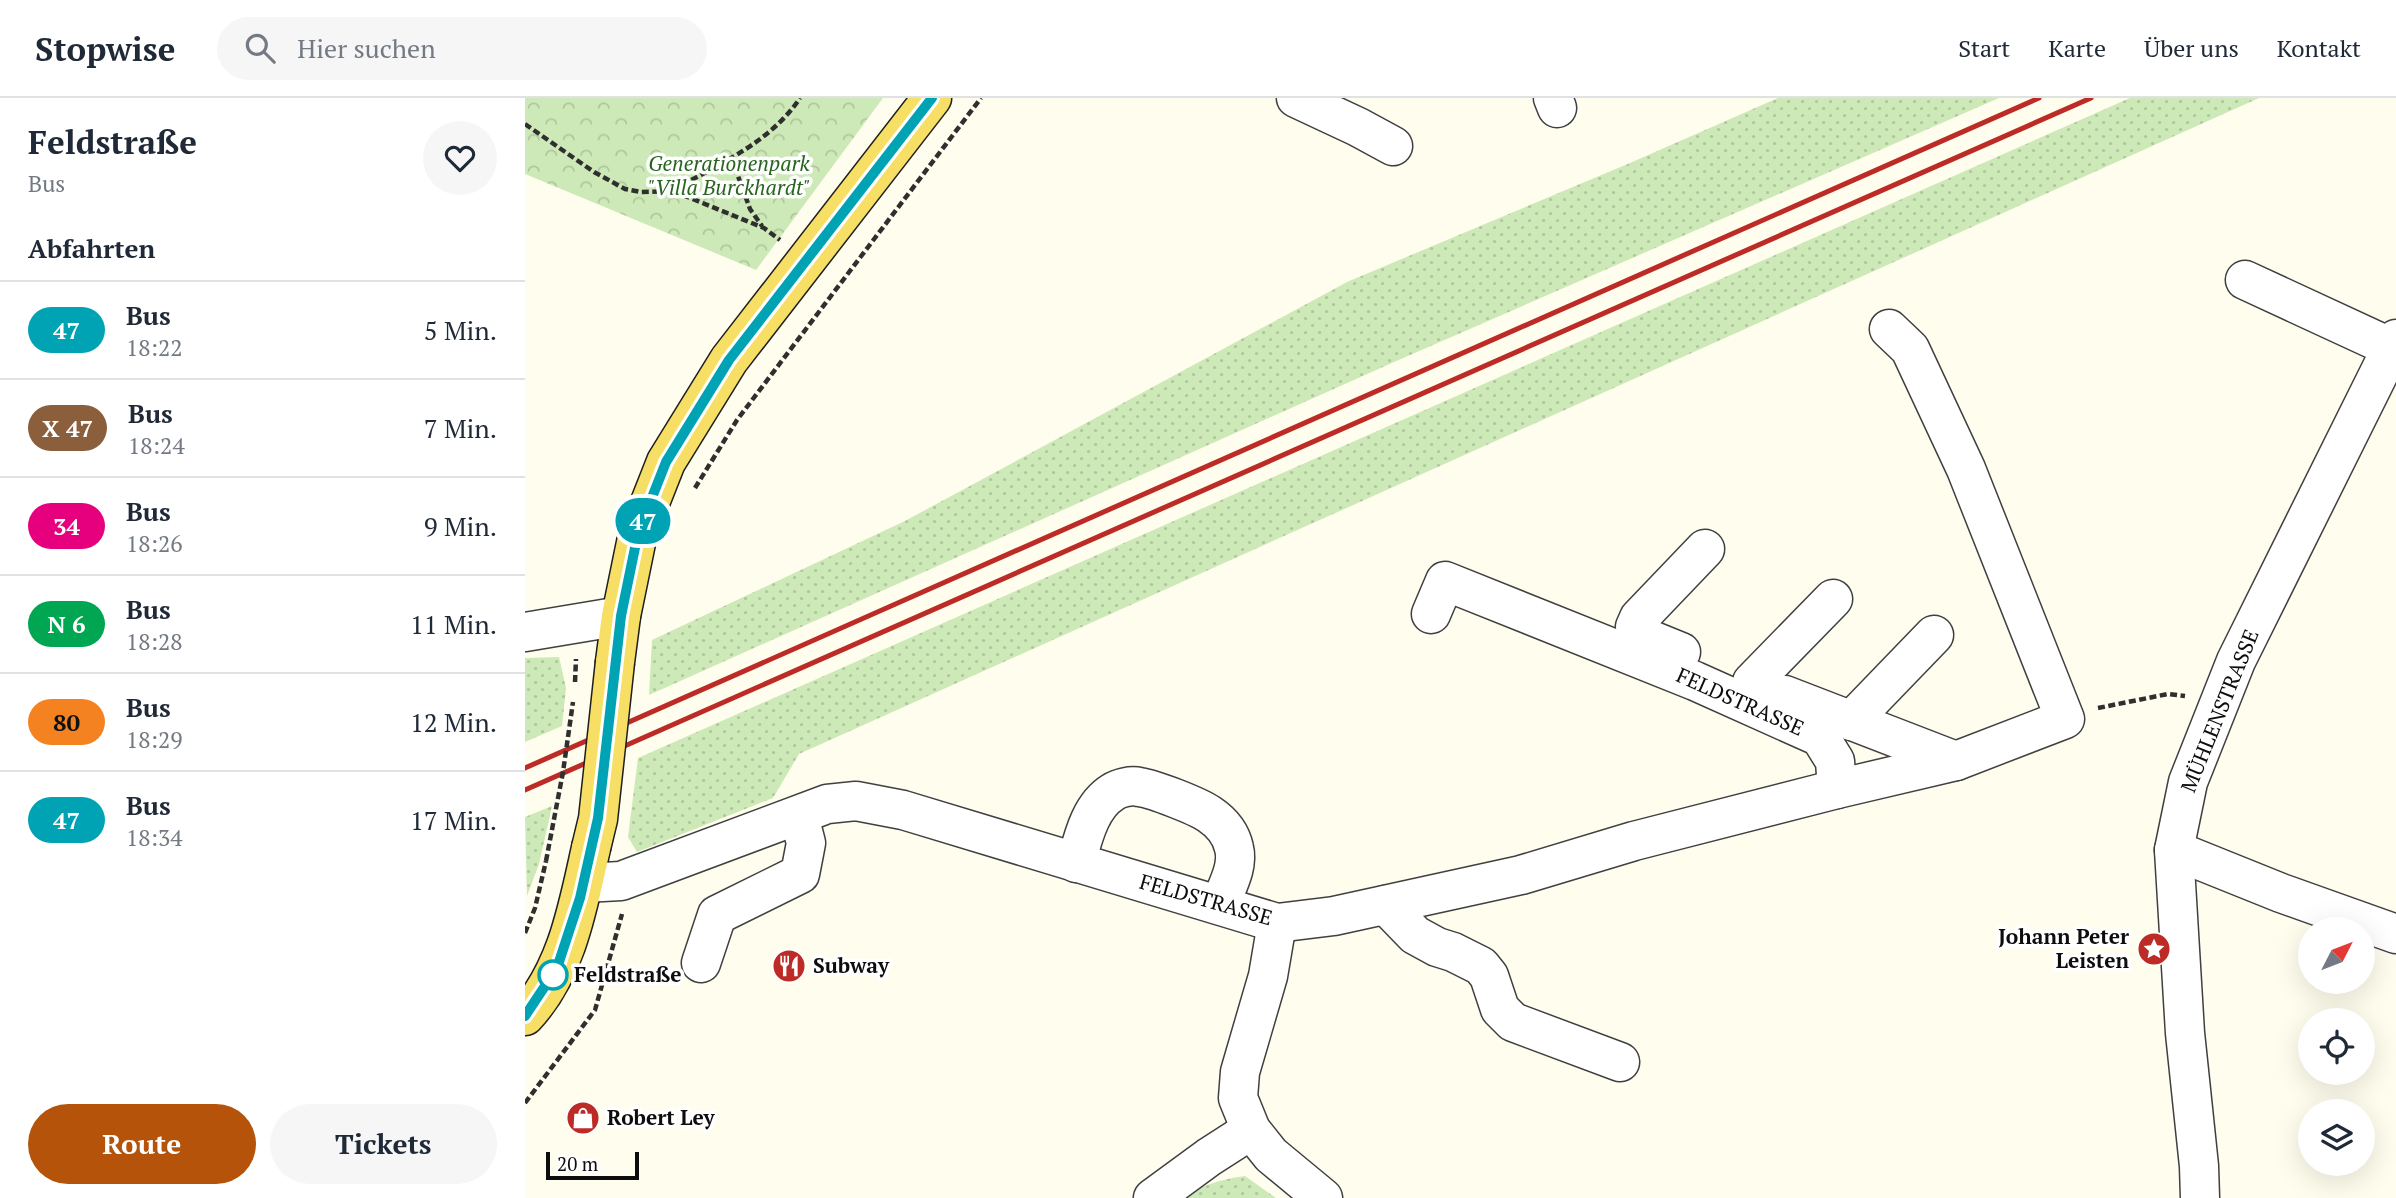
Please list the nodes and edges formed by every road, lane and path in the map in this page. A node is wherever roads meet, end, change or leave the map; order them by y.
1 (800, 98) edge
2 (932, 98) edge
3 (981, 98) edge
4 (1296, 98) edge
5 (1365, 112) edge
6 (525, 124) edge
7 (1393, 146) dead end
8 (731, 157) junction
9 (673, 191) junction
10 (764, 228) junction
11 (783, 242) dead end
12 (2245, 280) dead end
13 (1889, 329) dead end
14 (2394, 344) edge
15 (694, 491) dead end
16 (1705, 549) dead end
17 (1833, 599) dead end
18 (1431, 614) dead end
19 (621, 616) junction
20 (525, 632) edge
21 (1934, 635) dead end
22 (1752, 682) junction
23 (574, 696) dead end
24 (2221, 699) junction
25 (2065, 719) junction
26 (1851, 721) junction
27 (1956, 761) junction
28 (1837, 789) junction
29 (799, 816) junction
30 (2174, 850) junction
31 (1076, 863) junction
32 (587, 865) junction
33 (621, 881) junction
34 (1220, 905) junction
35 (1386, 905) junction
36 (1277, 923) junction
37 (525, 933) edge
38 (2396, 934) edge
39 (701, 962) dead end
40 (525, 1016) edge
41 (1620, 1062) dead end
42 (525, 1103) edge
43 (1251, 1130) junction
44 (1153, 1198) edge
45 (1323, 1198) edge
46 (2200, 1198) edge

1 - 8 path
2 - 19 main road
3 - 15 path
4 - 5 street
5 - 7 street
6 - 9 path
8 - 9 path
8 - 10 path
9 - 10 path
10 - 11 path
12 - 14 street
13 - 25 street
14 - 24 street, MÜHLENSTRASSE
16 - 22 street, FELDSTRASSE
17 - 22 street, FELDSTRASSE
18 - 28 street, FELDSTRASSE
19 - 20 street
19 - 32 main road, bridge
21 - 26 street
22 - 26 street, FELDSTRASSE
23 - 37 path, bridge
24 - 25 path
24 - 30 street, MÜHLENSTRASSE
25 - 27 street, FELDSTRASSE
26 - 27 street, FELDSTRASSE
27 - 28 street, FELDSTRASSE
28 - 35 street, FELDSTRASSE
29 - 31 street, FELDSTRASSE
29 - 33 street, FELDSTRASSE
29 - 39 street
30 - 38 street
30 - 46 street, MÜHLENSTRASSE
31 - 34 street, FELDSTRASSE
31 - 34 street
32 - 33 street, FELDSTRASSE
32 - 40 main road
33 - 42 path
34 - 36 street, FELDSTRASSE
35 - 36 street, FELDSTRASSE
35 - 41 street
36 - 43 street
43 - 44 street
43 - 45 street

